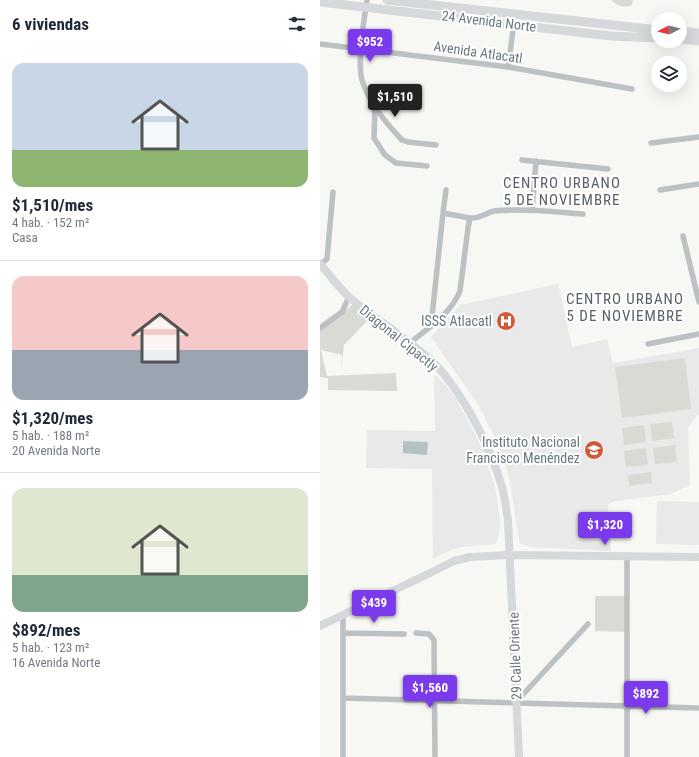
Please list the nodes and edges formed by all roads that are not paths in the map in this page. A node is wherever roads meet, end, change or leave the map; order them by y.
1 (387, 0) edge
2 (320, 2) edge
3 (367, 3) edge
4 (515, 14) junction
5 (514, 24) junction
6 (651, 29) edge
7 (687, 32) edge
8 (699, 33) edge
9 (651, 38) edge
10 (687, 40) edge
11 (699, 41) edge
12 (320, 44) edge
13 (362, 49) junction
14 (508, 67) junction
15 (632, 89) dead end
16 (374, 106) junction
17 (699, 137) edge
18 (651, 143) dead end
19 (436, 145) dead end
20 (522, 160) dead end
21 (536, 161) junction
22 (427, 166) dead end
23 (608, 169) dead end
24 (699, 184) edge
25 (446, 190) dead end
26 (660, 190) dead end
27 (333, 192) dead end
28 (532, 210) junction
29 (442, 213) junction
30 (583, 214) dead end
31 (470, 218) junction
32 (683, 236) dead end
33 (320, 264) edge
34 (349, 297) junction
35 (699, 302) edge
36 (321, 325) edge
37 (430, 326) junction
38 (699, 334) edge
39 (410, 343) junction
40 (648, 344) dead end
41 (510, 555) junction
42 (627, 556) junction
43 (699, 557) edge
44 (343, 614) junction
45 (588, 624) dead end
46 (320, 626) edge
47 (343, 633) junction
48 (416, 633) dead end
49 (404, 634) dead end
50 (343, 698) junction
51 (434, 700) junction
52 (516, 702) junction
53 (627, 705) junction
54 (699, 708) edge
55 (343, 757) edge
56 (435, 757) edge
57 (519, 757) edge
58 (628, 757) edge

1 - 4 main road, 24 Avenida Norte
2 - 3 main road, 24 Avenida Norte
3 - 5 main road, 24 Avenida Norte
3 - 13 street
4 - 5 street
4 - 6 main road, 24 Avenida Norte
5 - 9 main road, 24 Avenida Norte
5 - 14 street
7 - 8 main road
10 - 11 main road
12 - 13 street, Avenida Atlacatl
13 - 14 street, Avenida Atlacatl
13 - 16 street
14 - 15 street, Avenida Atlacatl
16 - 19 street
16 - 22 street
17 - 18 street
20 - 21 street
21 - 23 street
21 - 28 street
24 - 26 street
25 - 29 street
27 - 33 street
28 - 30 street
28 - 31 street
29 - 31 street
29 - 37 street
31 - 37 street
32 - 35 street
33 - 34 street, Diagonal Cipactly
34 - 36 street
34 - 39 street, Diagonal Cipactly
37 - 39 street
38 - 40 street
39 - 41 street, Diagonal Cipactly
41 - 42 street
41 - 44 street
41 - 52 street, 29 Calle Oriente
42 - 43 street
42 - 53 street
44 - 46 street
44 - 47 street
45 - 52 street
47 - 49 street
47 - 50 street
48 - 51 street
50 - 51 street
50 - 55 street
51 - 52 street
51 - 56 street
52 - 53 street
52 - 57 street, 29 Calle Oriente
53 - 54 street
53 - 58 street

